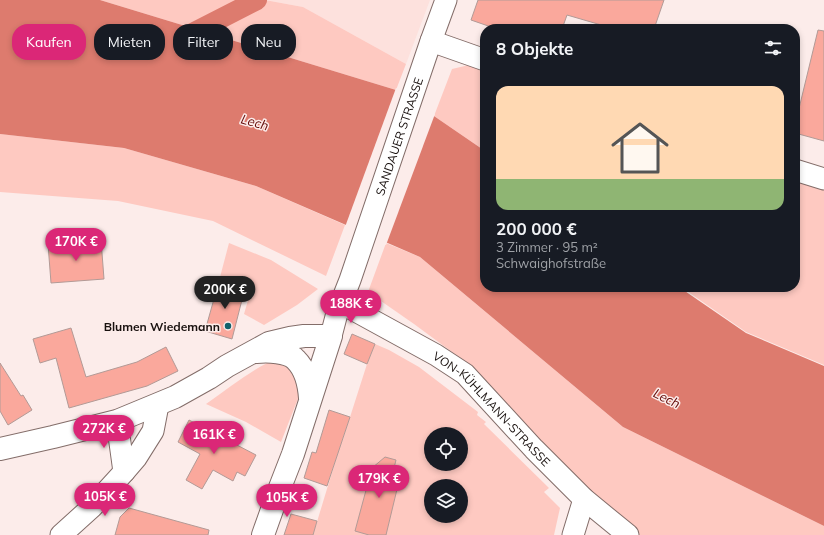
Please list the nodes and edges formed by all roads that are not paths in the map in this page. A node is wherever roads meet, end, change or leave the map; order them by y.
1 (446, 0) edge
2 (428, 50) junction
3 (480, 59) edge
4 (800, 171) edge
5 (824, 178) edge
6 (341, 303) junction
7 (331, 336) junction
8 (251, 353) junction
9 (310, 401) junction
10 (158, 405) junction
11 (118, 421) junction
12 (0, 449) edge
13 (124, 472) junction
14 (584, 499) junction
15 (60, 535) edge
16 (263, 535) edge
17 (573, 535) edge
18 (628, 535) edge

1 - 2 street, SANDAUER STRASSE
2 - 3 street
2 - 6 street, SANDAUER STRASSE
4 - 5 street
6 - 7 street, SANDAUER STRASSE
6 - 14 street, VON-KÜHLMANN-STRASSE
7 - 8 street
7 - 9 street
8 - 9 street
8 - 10 street
9 - 16 street
10 - 11 street
10 - 13 street
11 - 12 street
11 - 13 street
13 - 15 street
14 - 17 street
14 - 18 street, VON-KÜHLMANN-STRASSE

